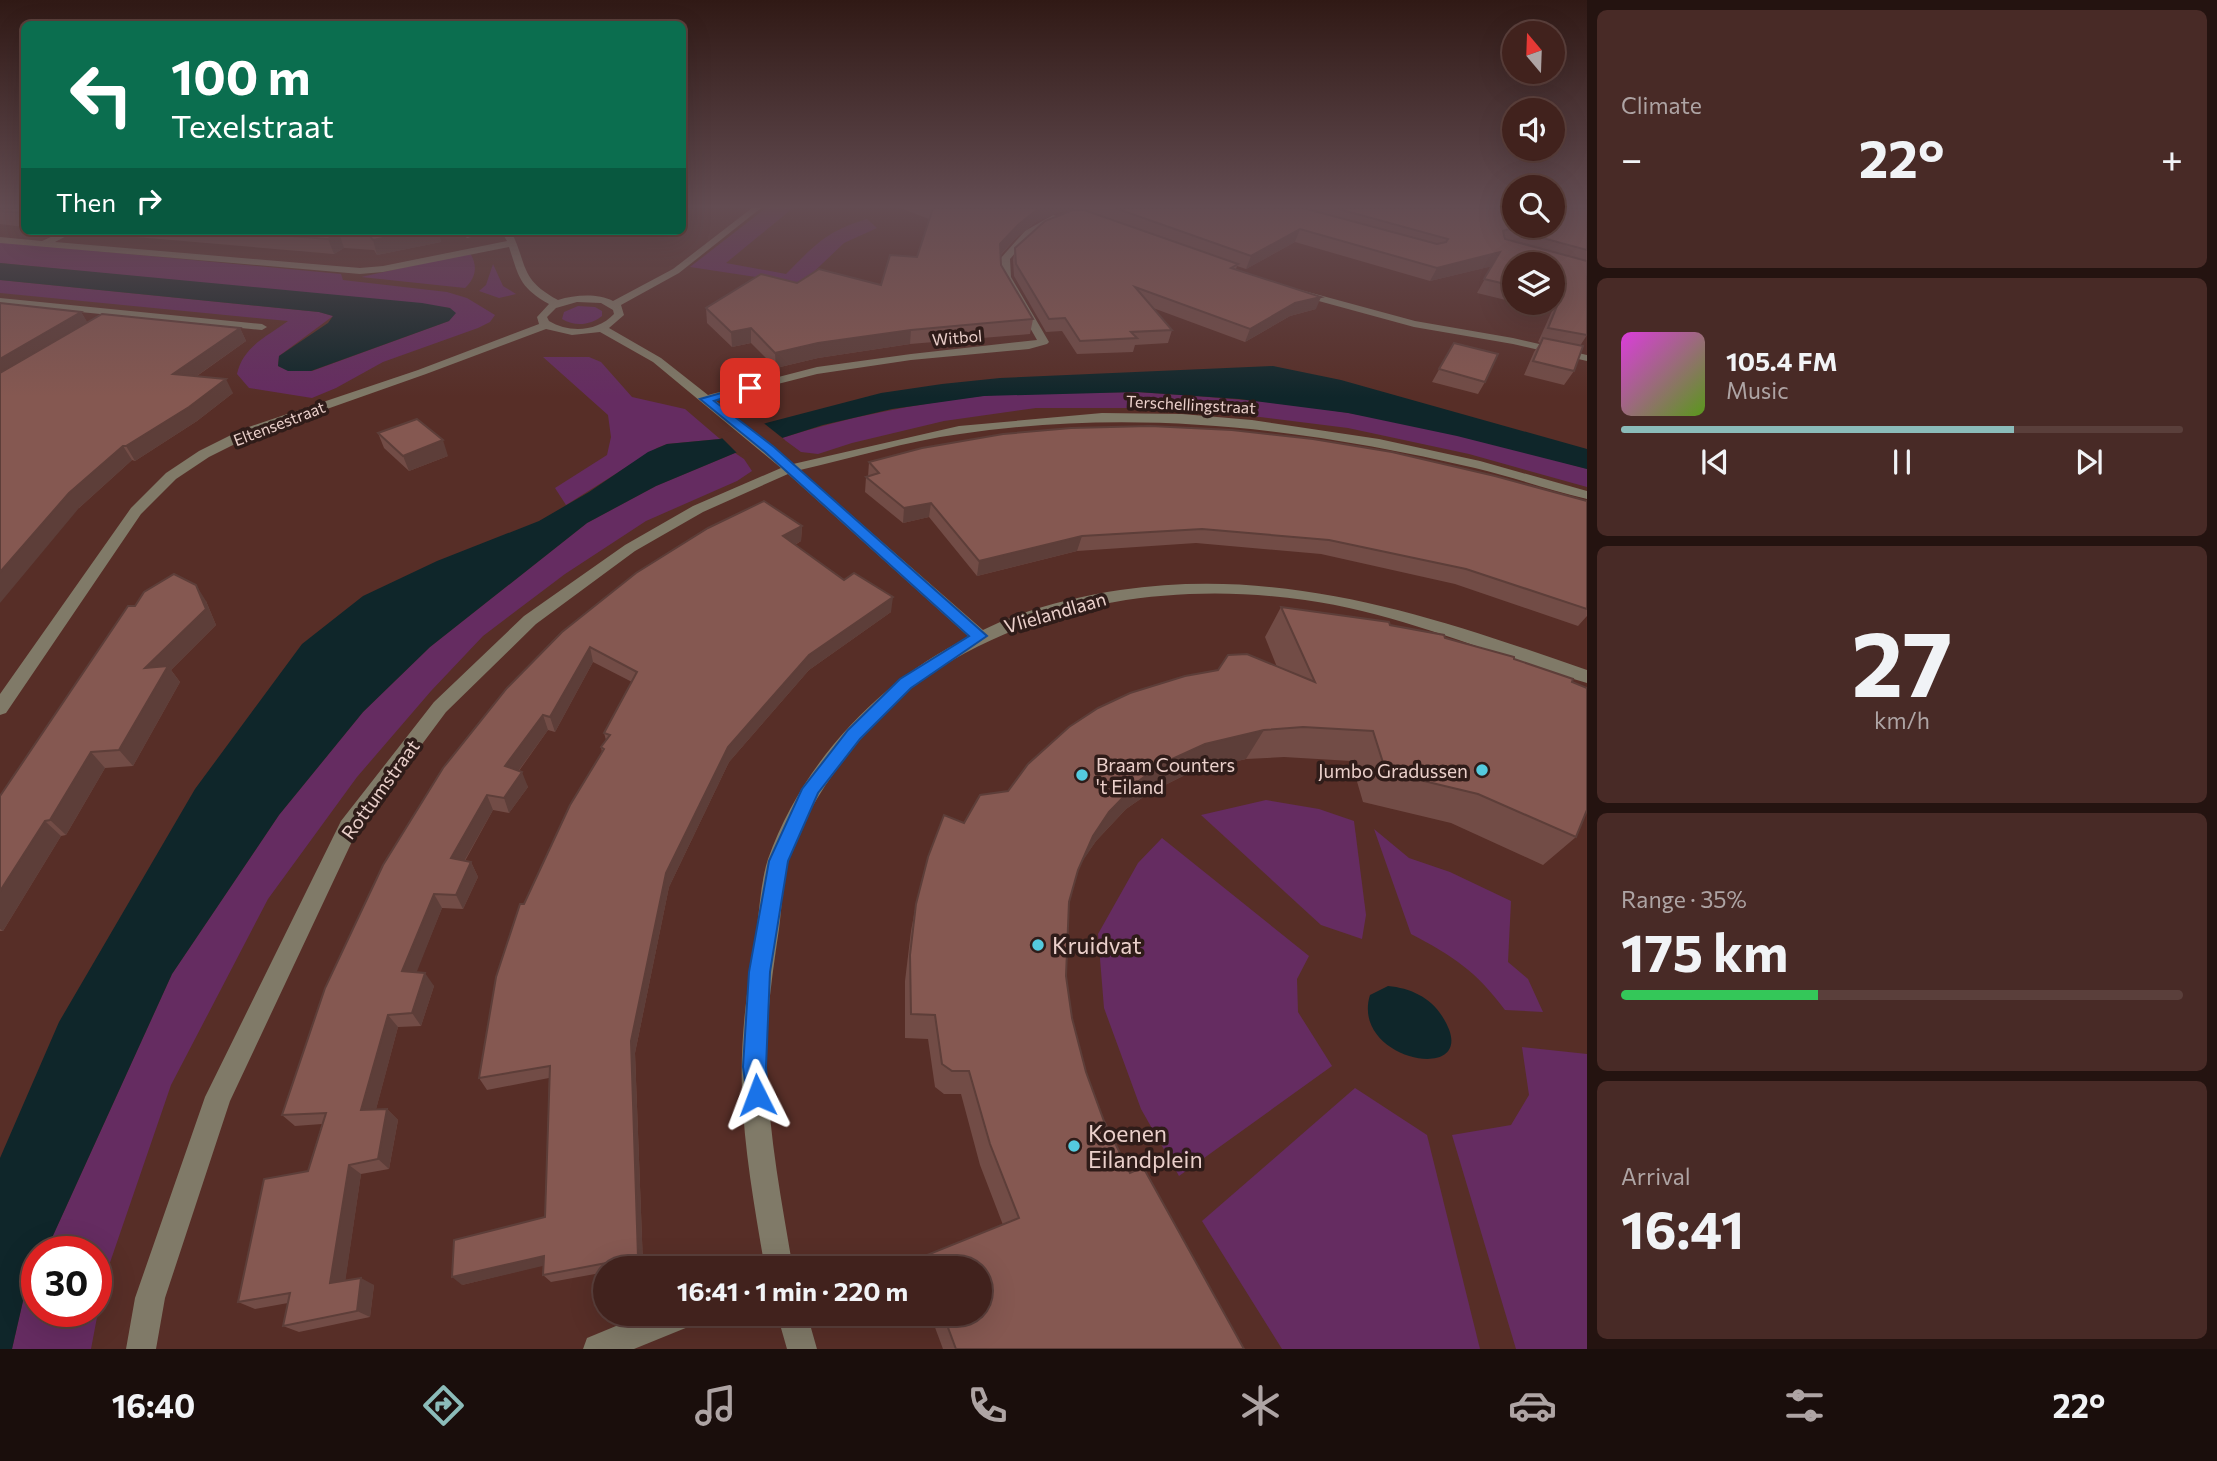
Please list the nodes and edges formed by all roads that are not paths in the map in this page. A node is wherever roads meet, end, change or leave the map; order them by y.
1 (518, 271) edge
2 (676, 271) edge
3 (1006, 271) edge
4 (1284, 288) edge
5 (0, 300) edge
6 (557, 304) junction
7 (614, 304) junction
8 (120, 314) junction
9 (108, 321) edge
10 (546, 325) junction
11 (262, 327) dead end
12 (601, 328) junction
13 (1587, 358) edge
14 (706, 399) junction
15 (789, 469) junction
16 (1587, 495) edge
17 (979, 636) junction
18 (1587, 677) edge
19 (0, 708) edge
20 (777, 1256) edge
21 (653, 1326) edge
22 (796, 1326) edge
23 (141, 1349) edge
24 (598, 1349) edge
25 (803, 1349) edge

1 - 6 street
2 - 7 street
3 - 14 street, Witbol
4 - 13 street
5 - 8 street
6 - 7 street
6 - 10 street
7 - 12 street
8 - 9 street
8 - 11 street
10 - 12 street
10 - 19 street, Eltensestraat
12 - 14 street
14 - 15 street
15 - 16 street, Terschellingstraat
15 - 17 street
15 - 23 street, Rottumstraat
17 - 18 street, Vlielandlaan
17 - 20 street, Vlielandlaan
21 - 24 street
22 - 25 street

